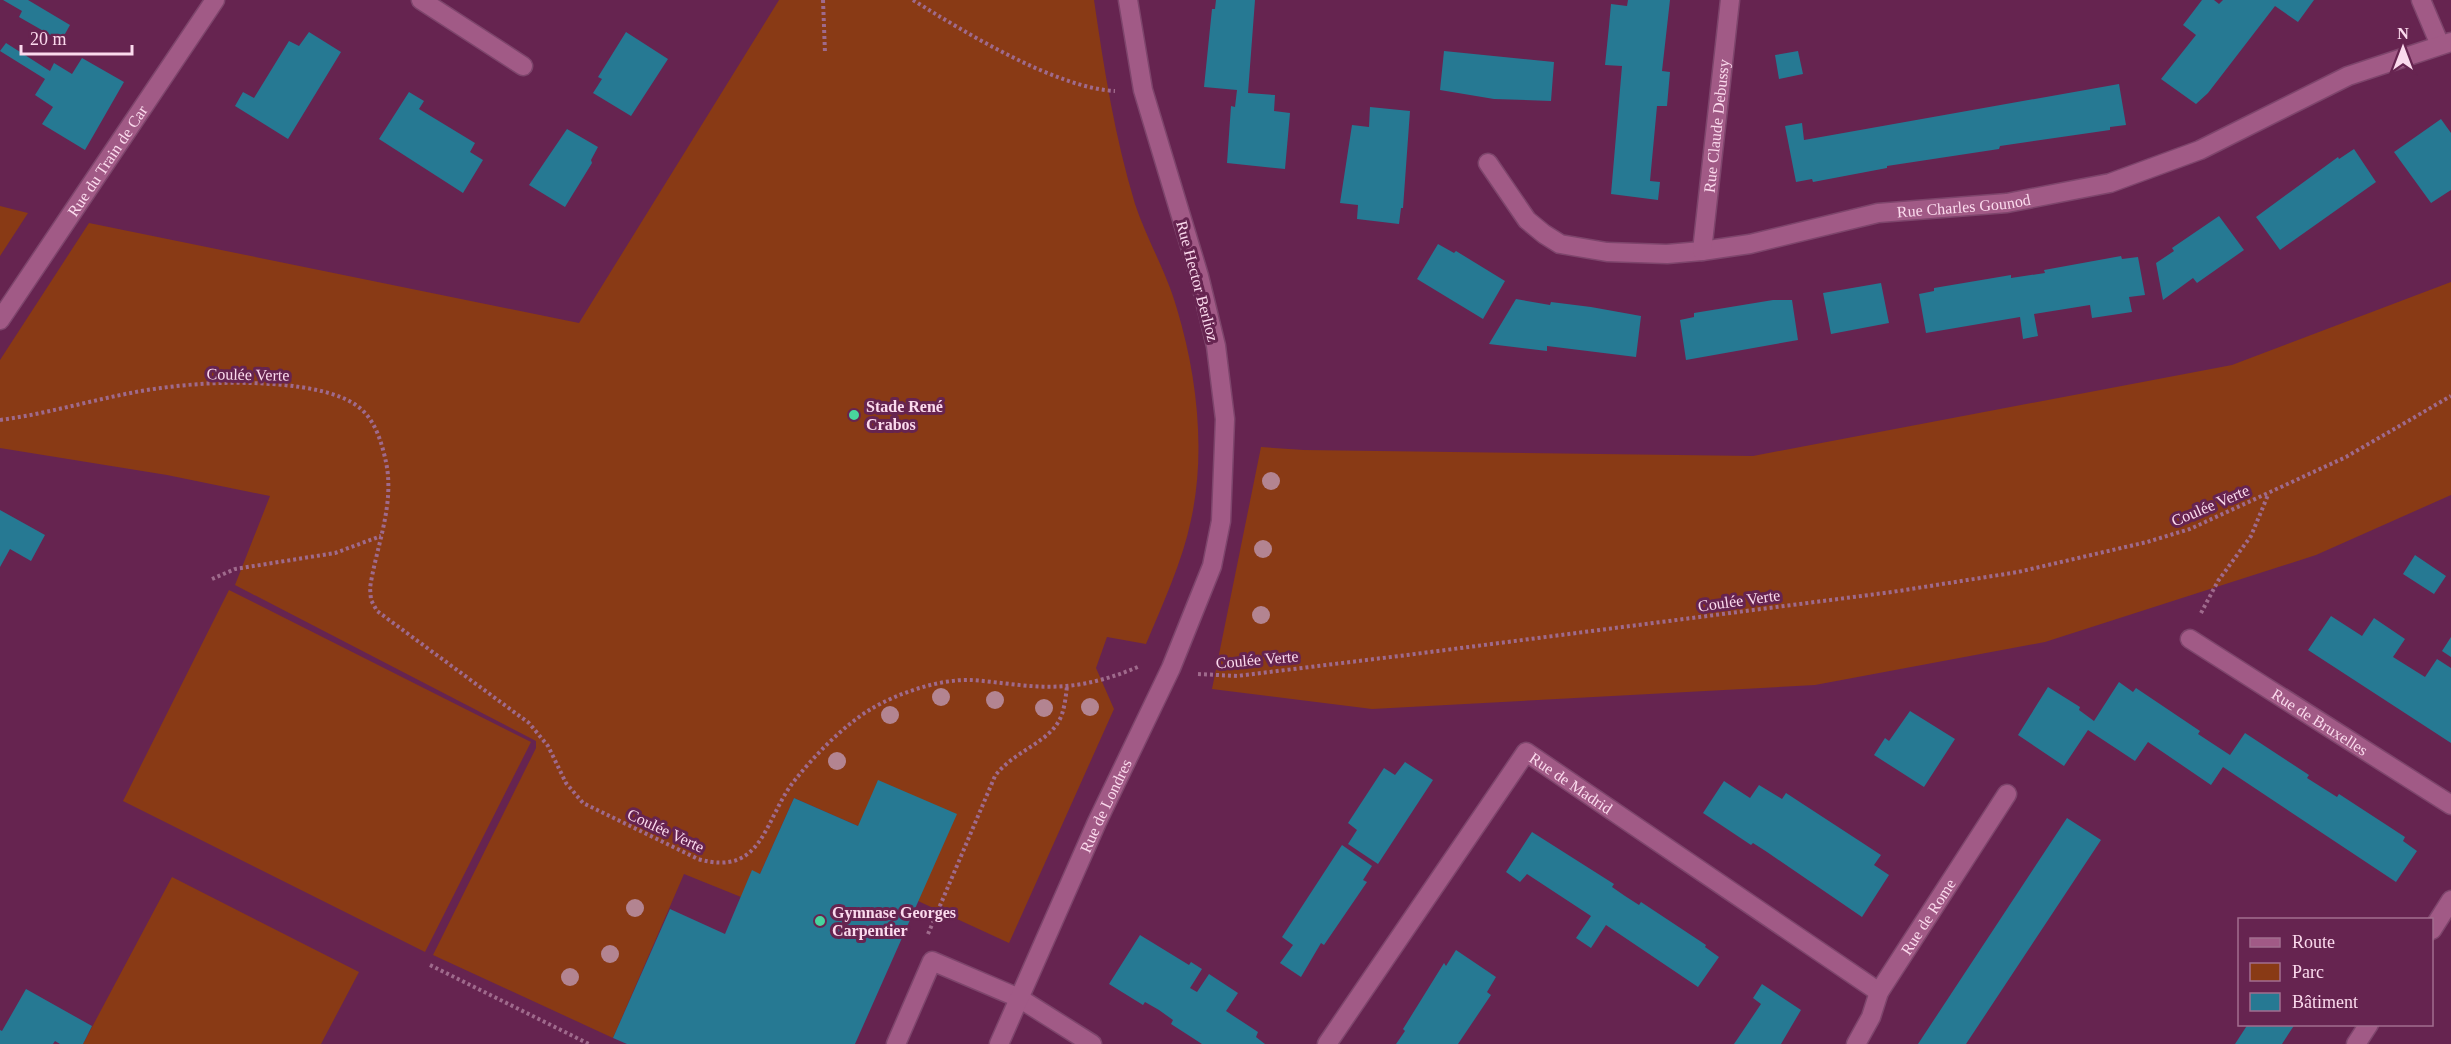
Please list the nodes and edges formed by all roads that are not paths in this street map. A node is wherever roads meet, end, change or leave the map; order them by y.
1 (215, 0) edge
2 (421, 0) edge
3 (1128, 0) edge
4 (1730, 0) edge
5 (2421, 0) edge
6 (2446, 43) edge
7 (523, 66) dead end
8 (1488, 163) dead end
9 (1702, 251) junction
10 (0, 320) edge
11 (1212, 566) joint
12 (2190, 639) road end
13 (2007, 794) dead end
14 (2451, 805) edge
15 (2451, 900) edge
16 (2433, 928) edge
17 (1879, 992) junction
18 (1019, 998) junction
19 (2368, 1026) edge
20 (896, 1044) edge
21 (999, 1044) edge
22 (1092, 1044) edge
23 (1327, 1044) edge
24 (1856, 1044) edge
25 (2356, 1044) edge

1 - 10 street, Rue du Train de Car
2 - 7 street
3 - 11 street, Rue Hector Berlioz
4 - 9 street, Rue Claude Debussy
5 - 6 street
6 - 9 street, Rue Charles Gounod
8 - 9 street, Rue Charles Gounod
11 - 18 street, Rue de Londres
12 - 14 street, Rue de Bruxelles
13 - 17 street, Rue de Rome
15 - 16 street
17 - 23 street, Rue de Madrid
17 - 24 street, Rue de Rome
18 - 20 street
18 - 21 street, Rue de Londres
18 - 22 street
19 - 25 street

